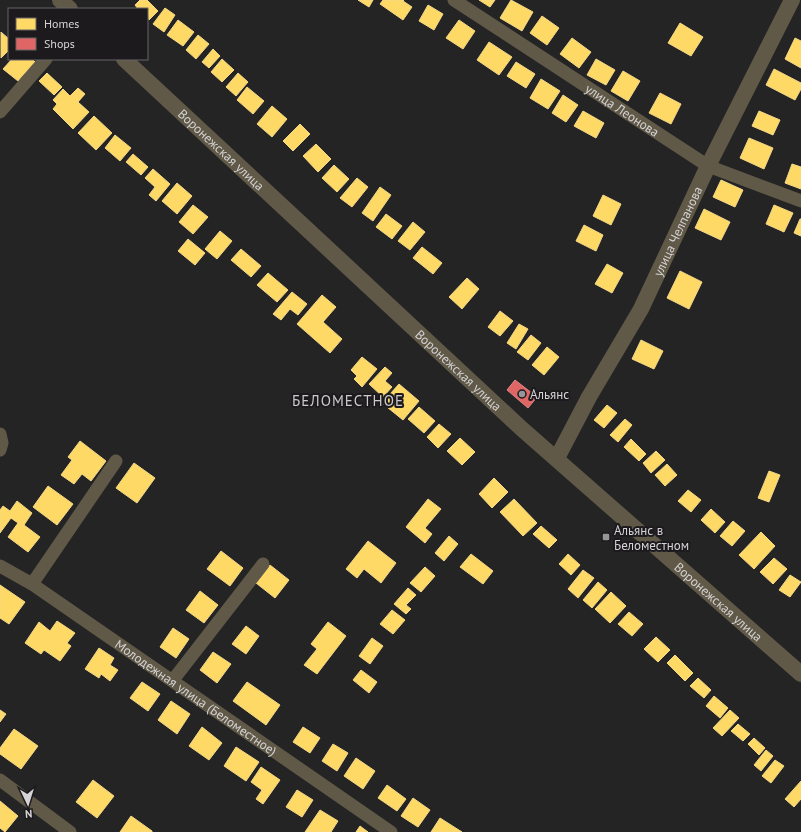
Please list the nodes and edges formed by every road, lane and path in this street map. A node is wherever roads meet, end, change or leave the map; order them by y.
1 (60, 0) edge
2 (454, 0) edge
3 (792, 0) edge
4 (69, 8) edge
5 (45, 60) edge
6 (125, 60) edge
7 (0, 112) edge
8 (708, 166) junction
9 (801, 201) edge
10 (0, 434) edge
11 (0, 450) edge
12 (557, 458) junction
13 (116, 461) dead end
14 (263, 564) dead end
15 (0, 566) edge
16 (32, 584) junction
17 (801, 674) edge
18 (173, 680) junction
19 (0, 780) edge
20 (70, 832) edge
21 (390, 832) edge

1 - 4 street
2 - 8 street, улица Леонова
3 - 8 street, улица Челпанова
5 - 7 street
6 - 12 street, Воронежская улица
8 - 9 street, улица Леонова
8 - 12 street, улица Челпанова
10 - 11 street
12 - 17 street, Воронежская улица
13 - 16 street
14 - 18 street
15 - 16 street, Молодежная улица (Беломестное)
16 - 18 street, Молодежная улица (Беломестное)
18 - 21 street, Молодежная улица (Беломестное)
19 - 20 street

